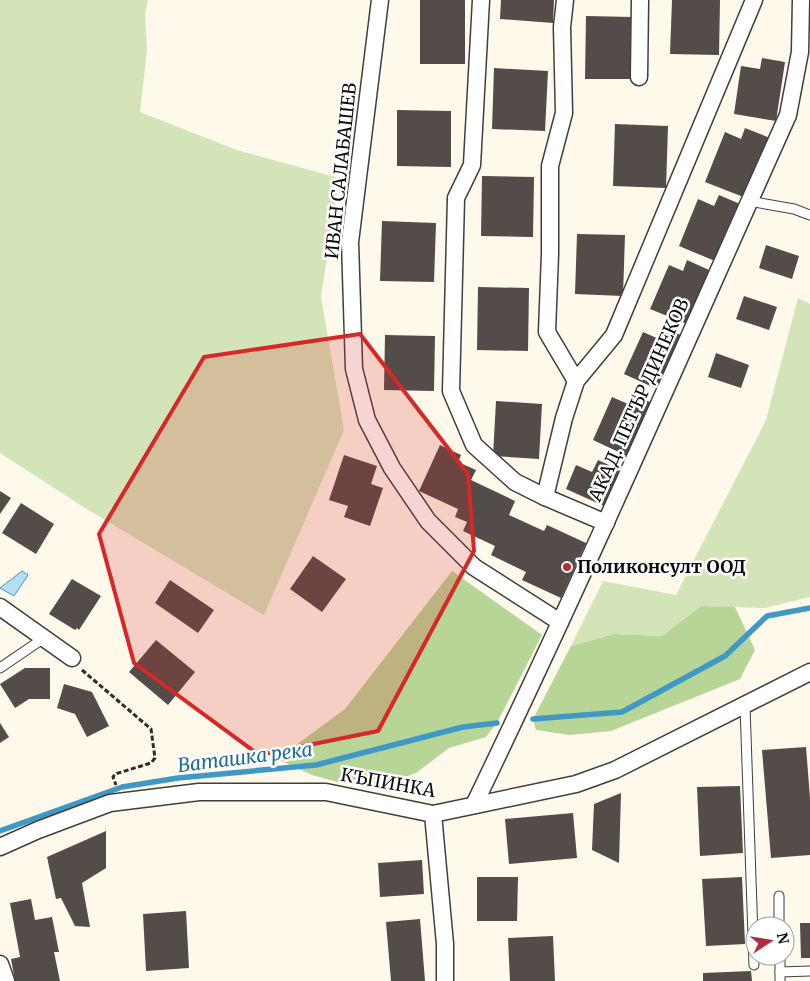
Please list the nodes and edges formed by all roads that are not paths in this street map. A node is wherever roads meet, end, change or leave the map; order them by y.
1 (380, 0) edge
2 (481, 0) edge
3 (565, 0) edge
4 (640, 0) edge
5 (754, 0) edge
6 (801, 0) edge
7 (640, 77) dead end
8 (749, 201) junction
9 (810, 215) edge
10 (576, 381) junction
11 (545, 498) junction
12 (606, 523) junction
13 (0, 607) edge
14 (560, 622) junction
15 (44, 638) junction
16 (72, 658) road end
17 (0, 668) edge
18 (810, 672) edge
19 (745, 706) junction
20 (474, 805) junction
21 (433, 814) junction
22 (0, 847) edge
23 (778, 896) dead end
24 (752, 916) edge
25 (779, 916) edge
26 (0, 964) edge
27 (810, 971) edge
28 (780, 977) edge
29 (6, 981) edge
30 (445, 981) edge

1 - 14 street, ИВАН САЛАБАШЕВ
2 - 11 street
3 - 10 street
4 - 7 street
5 - 10 street
6 - 8 street, АКАД. ПЕТЪР ДИНЕКОВ
8 - 9 lane
8 - 12 street, АКАД. ПЕТЪР ДИНЕКОВ
10 - 11 street
11 - 12 street
12 - 14 street, АКАД. ПЕТЪР ДИНЕКОВ
13 - 15 street
14 - 20 street, АКАД. ПЕТЪР ДИНЕКОВ
15 - 16 street
15 - 17 lane
18 - 19 street, КЪПИНКА
19 - 20 street, КЪПИНКА
19 - 24 lane
20 - 21 street, КЪПИНКА
21 - 22 street, КЪПИНКА
21 - 30 street
23 - 25 lane
26 - 29 street
27 - 28 lane

